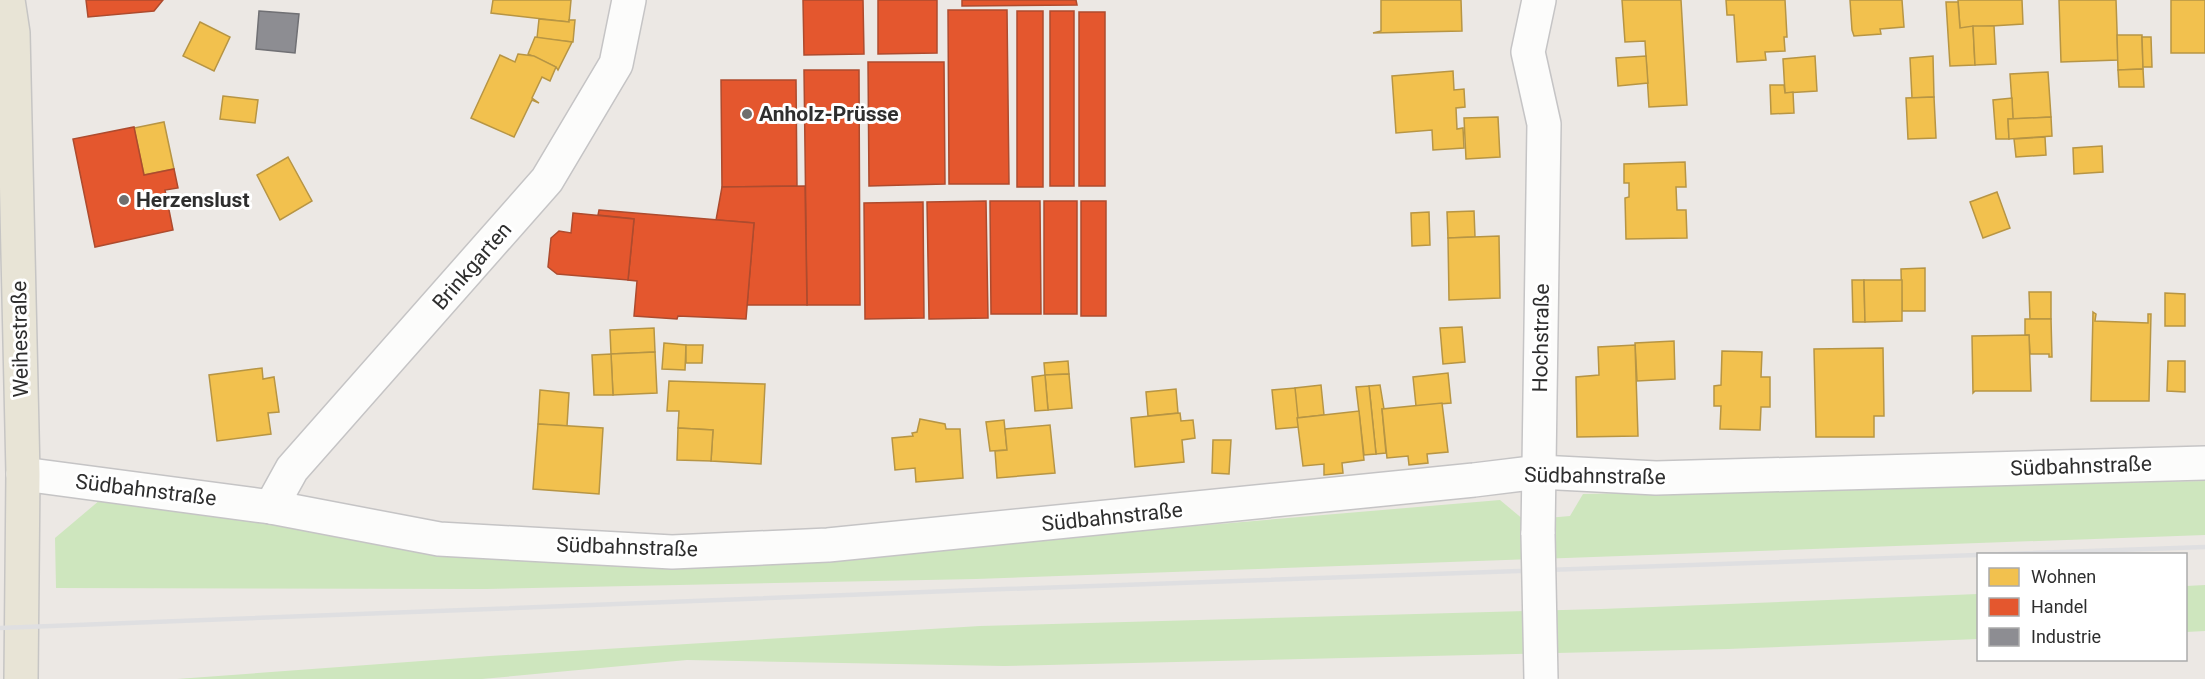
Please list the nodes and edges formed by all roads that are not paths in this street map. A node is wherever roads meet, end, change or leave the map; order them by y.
1 (8, 0) edge
2 (629, 0) edge
3 (1539, 0) edge
4 (6, 35) edge
5 (2205, 463) edge
6 (1539, 472) junction
7 (23, 474) junction
8 (271, 507) junction
9 (21, 679) edge
10 (1541, 679) edge

1 - 4 main road, Weihestraße
2 - 8 street, Brinkgarten
3 - 6 street, Hochstraße
4 - 7 main road, Weihestraße
5 - 6 street, Südbahnstraße
6 - 8 street, Südbahnstraße
6 - 10 street, Hochstraße, bridge
7 - 8 street, Südbahnstraße
7 - 9 main road, Weihestraße

